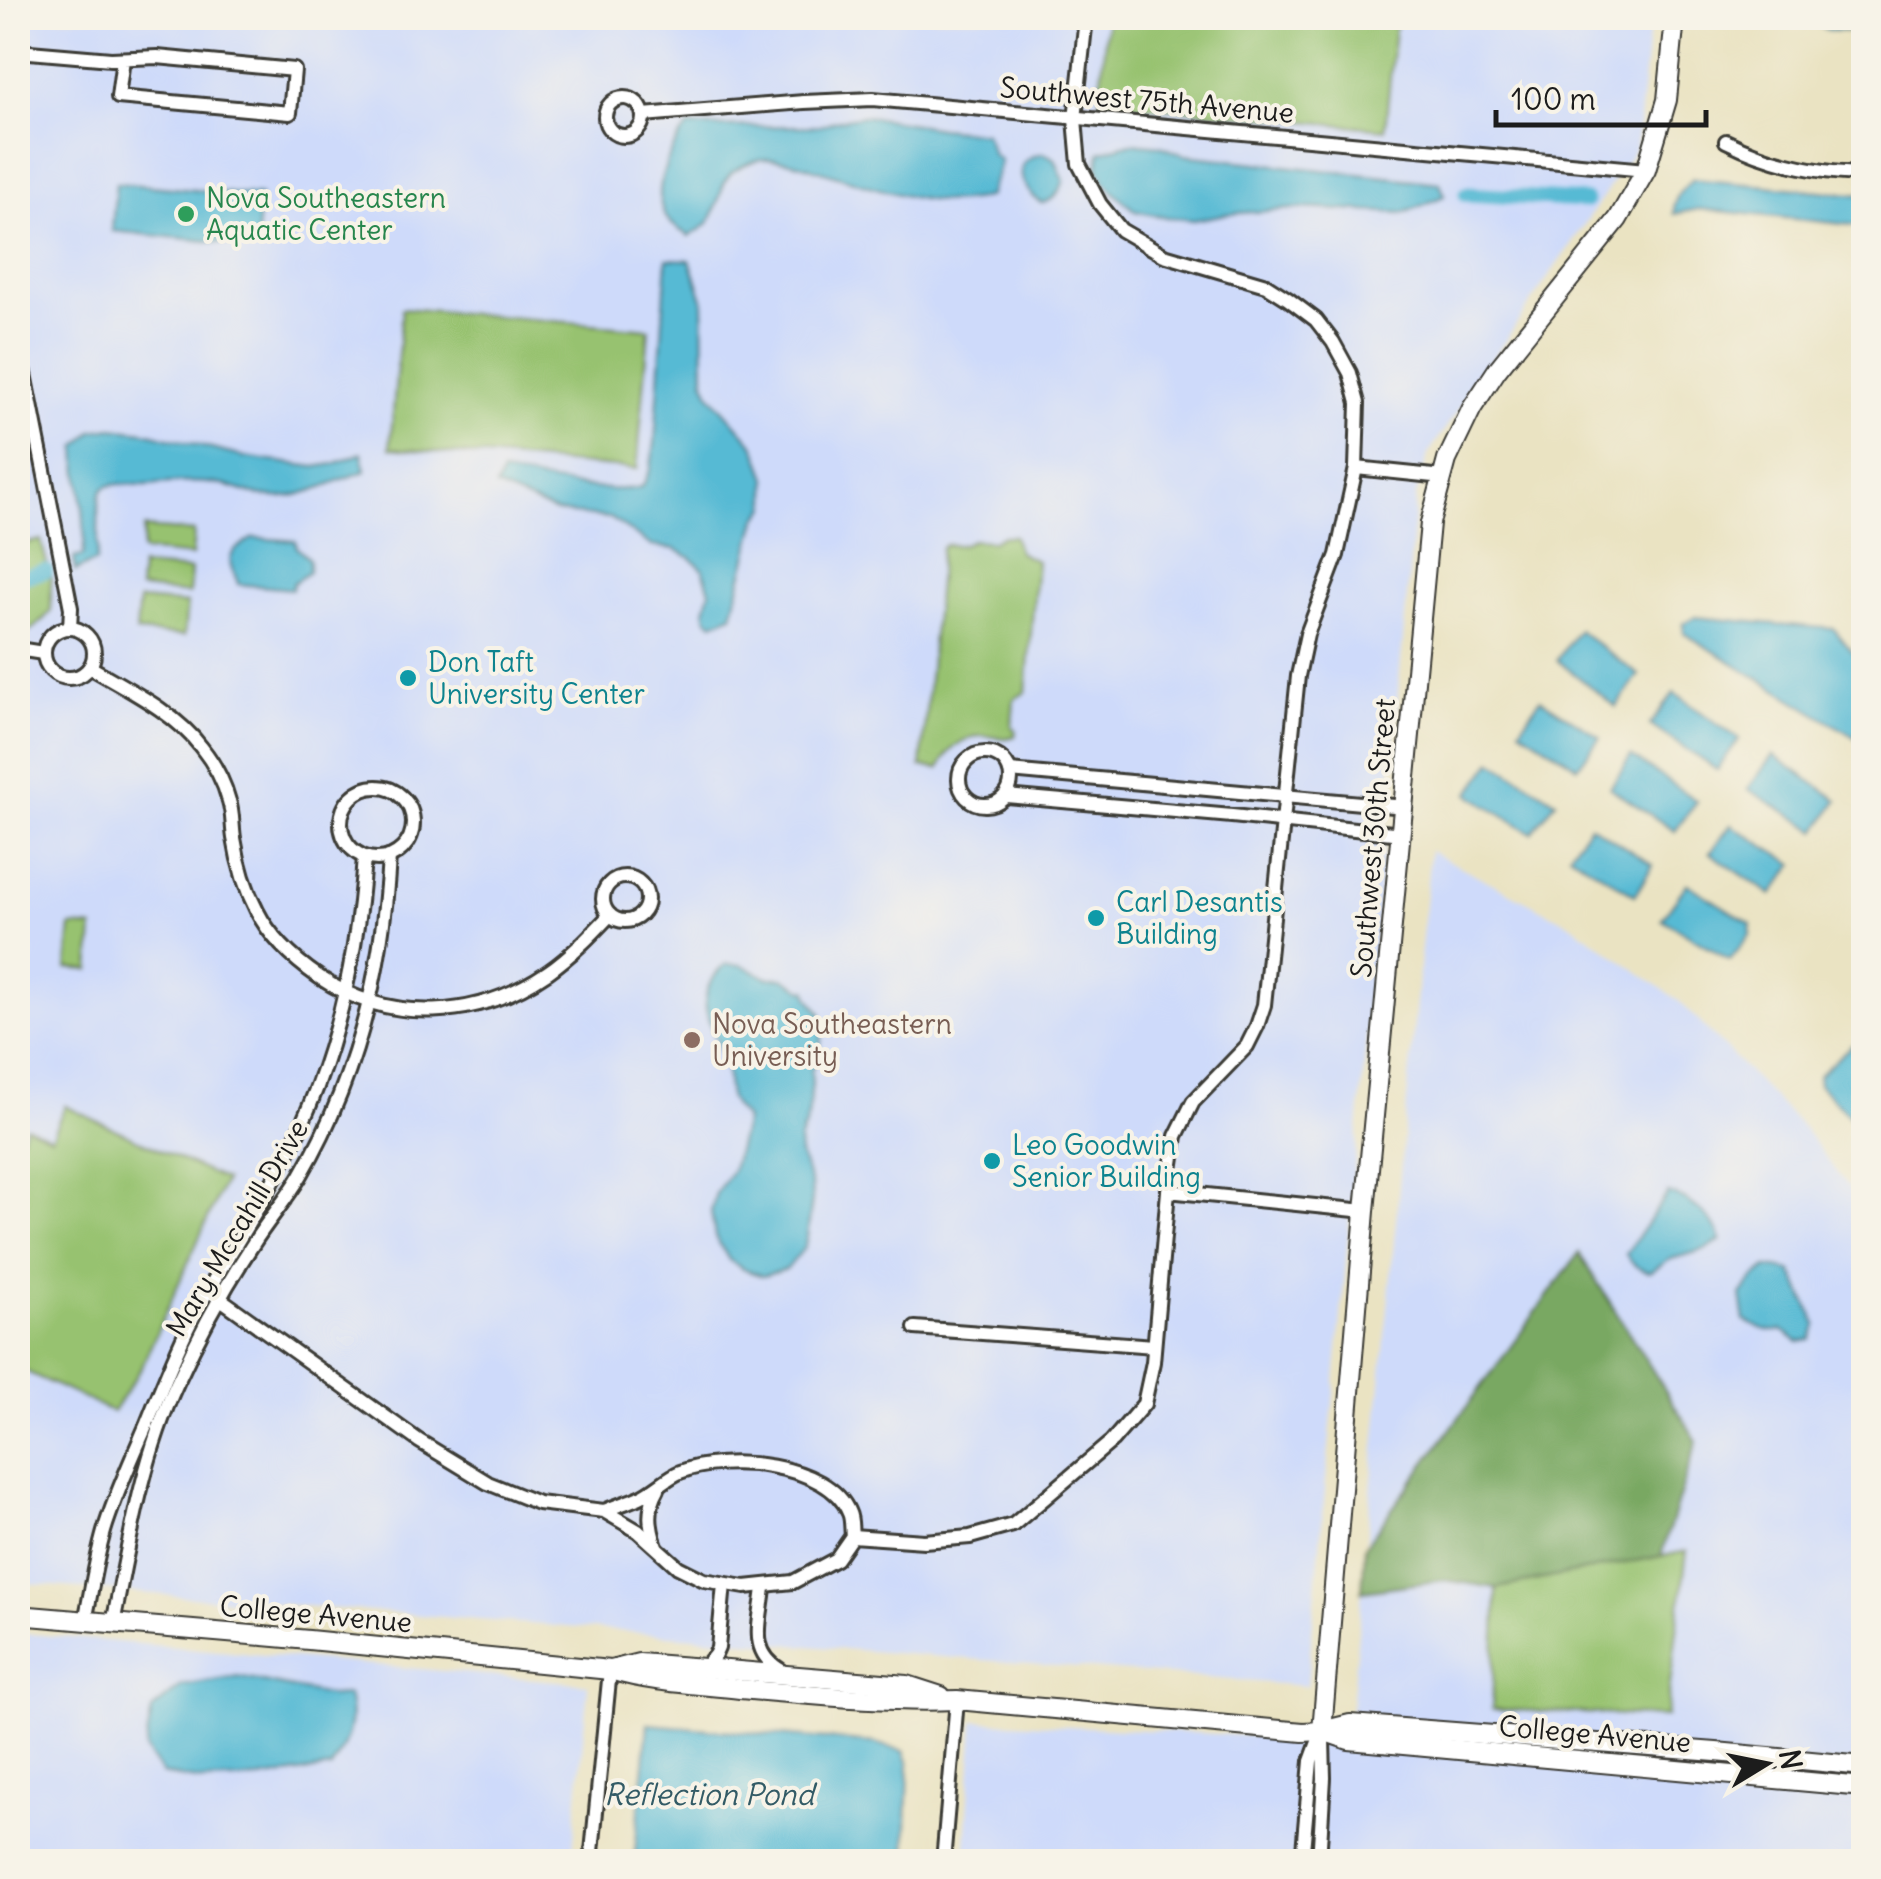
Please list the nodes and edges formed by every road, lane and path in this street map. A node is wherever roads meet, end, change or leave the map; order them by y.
1 (1086, 18) edge
2 (1675, 18) edge
3 (18, 51) edge
4 (123, 59) junction
5 (643, 115) dead end
6 (1075, 120) junction
7 (1726, 140) dead end
8 (1646, 170) junction
9 (1864, 174) edge
10 (18, 338) edge
11 (1356, 468) junction
12 (1443, 477) junction
13 (70, 628) junction
14 (18, 649) edge
15 (44, 653) junction
16 (90, 667) junction
17 (1010, 771) junction
18 (1006, 796) junction
19 (1285, 796) junction
20 (1404, 808) junction
21 (1282, 820) junction
22 (1402, 834) junction
23 (364, 856) junction
24 (389, 857) junction
25 (610, 914) dead end
26 (345, 994) junction
27 (368, 1002) junction
28 (1168, 1190) junction
29 (1365, 1211) junction
30 (213, 1294) junction
31 (915, 1328) dead end
32 (1154, 1346) junction
33 (659, 1486) junction
34 (117, 1494) junction
35 (138, 1502) junction
36 (604, 1511) junction
37 (852, 1536) junction
38 (656, 1548) junction
39 (724, 1584) junction
40 (764, 1587) junction
41 (18, 1615) edge
42 (85, 1621) junction
43 (113, 1624) junction
44 (704, 1668) junction
45 (610, 1670) junction
46 (789, 1675) junction
47 (956, 1700) junction
48 (1322, 1731) junction
49 (1864, 1766) edge
50 (1864, 1787) edge
51 (591, 1862) edge
52 (943, 1862) edge
53 (1302, 1862) edge
54 (1319, 1862) edge

1 - 6 street
2 - 8 street, Southwest 30th Street
3 - 4 street
4 - 4 street
5 - 6 street, Southwest 75th Avenue
6 - 8 street, Southwest 75th Avenue
6 - 11 street
7 - 9 street
8 - 12 street, Southwest 30th Street
10 - 13 street
11 - 12 street
11 - 19 street
12 - 20 street, Southwest 30th Street
13 - 15 street
13 - 16 street
14 - 15 street
15 - 16 street
16 - 26 street
17 - 18 street
17 - 18 street
17 - 19 street
18 - 21 street
19 - 20 street
19 - 21 street
20 - 22 street, Southwest 30th Street
21 - 22 street
21 - 28 street
22 - 29 street, Southwest 30th Street
23 - 24 street
23 - 24 street
23 - 26 street, Mary Mccahill Drive
24 - 27 street, Mary Mccahill Drive
25 - 27 street
26 - 27 street
26 - 30 street, Mary Mccahill Drive
27 - 30 street, Mary Mccahill Drive
28 - 29 street
28 - 32 street
29 - 48 street, Southwest 30th Street
30 - 34 street, Mary Mccahill Drive
30 - 35 street, Mary Mccahill Drive
30 - 36 street
31 - 32 street
32 - 37 street
33 - 36 street
33 - 37 street
33 - 38 street
34 - 35 street
34 - 42 street, Mary Mccahill Drive
35 - 43 street, Mary Mccahill Drive
36 - 38 street
37 - 40 street
38 - 39 street
39 - 40 street
39 - 44 street
40 - 46 street
41 - 42 street, College Avenue
42 - 43 street, College Avenue
43 - 45 street, College Avenue
44 - 45 street, College Avenue
44 - 46 street, College Avenue
45 - 47 street, College Avenue
45 - 51 street
46 - 47 street, College Avenue
47 - 48 street, College Avenue
47 - 52 street
48 - 49 street, College Avenue
48 - 50 street, College Avenue
48 - 53 street
48 - 54 street

